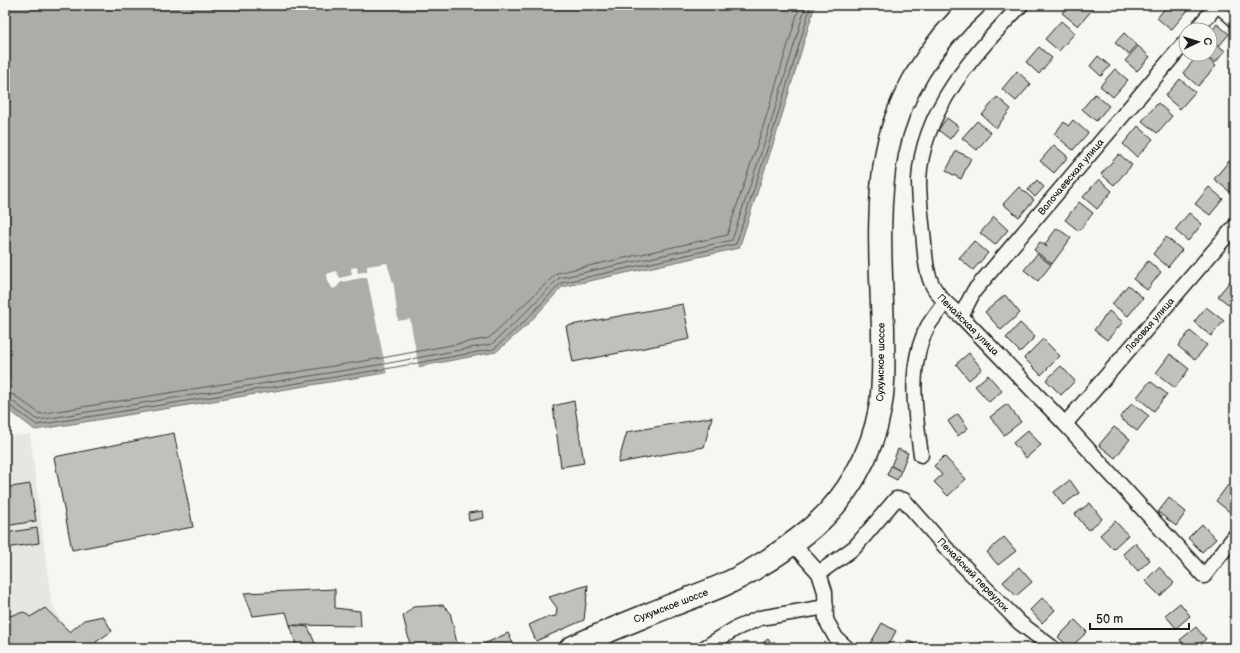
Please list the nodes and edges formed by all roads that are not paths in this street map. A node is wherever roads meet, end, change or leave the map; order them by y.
1 (974, 5) edge
2 (1021, 5) edge
3 (1217, 5) edge
4 (1235, 20) edge
5 (1203, 22) edge
6 (1178, 50) edge
7 (1235, 226) edge
8 (944, 303) junction
9 (961, 316) junction
10 (1065, 424) junction
11 (921, 455) dead end
12 (1235, 536) edge
13 (792, 543) junction
14 (819, 573) junction
15 (826, 607) junction
16 (571, 648) edge
17 (704, 648) edge
18 (847, 648) edge
19 (1053, 648) edge

1 - 13 highway, Сухумское шоссе
2 - 8 street, Пенайская улица
3 - 4 street
3 - 5 street
6 - 9 street, Волочаевская улица
7 - 10 street, Лозовая улица
8 - 9 street, Пенайская улица
8 - 11 street
9 - 10 street, Пенайская улица
10 - 12 street, Пенайская улица
13 - 14 street
13 - 16 highway, Сухумское шоссе
14 - 15 street
14 - 19 street, Пенайский переулок
15 - 17 street
15 - 18 street

